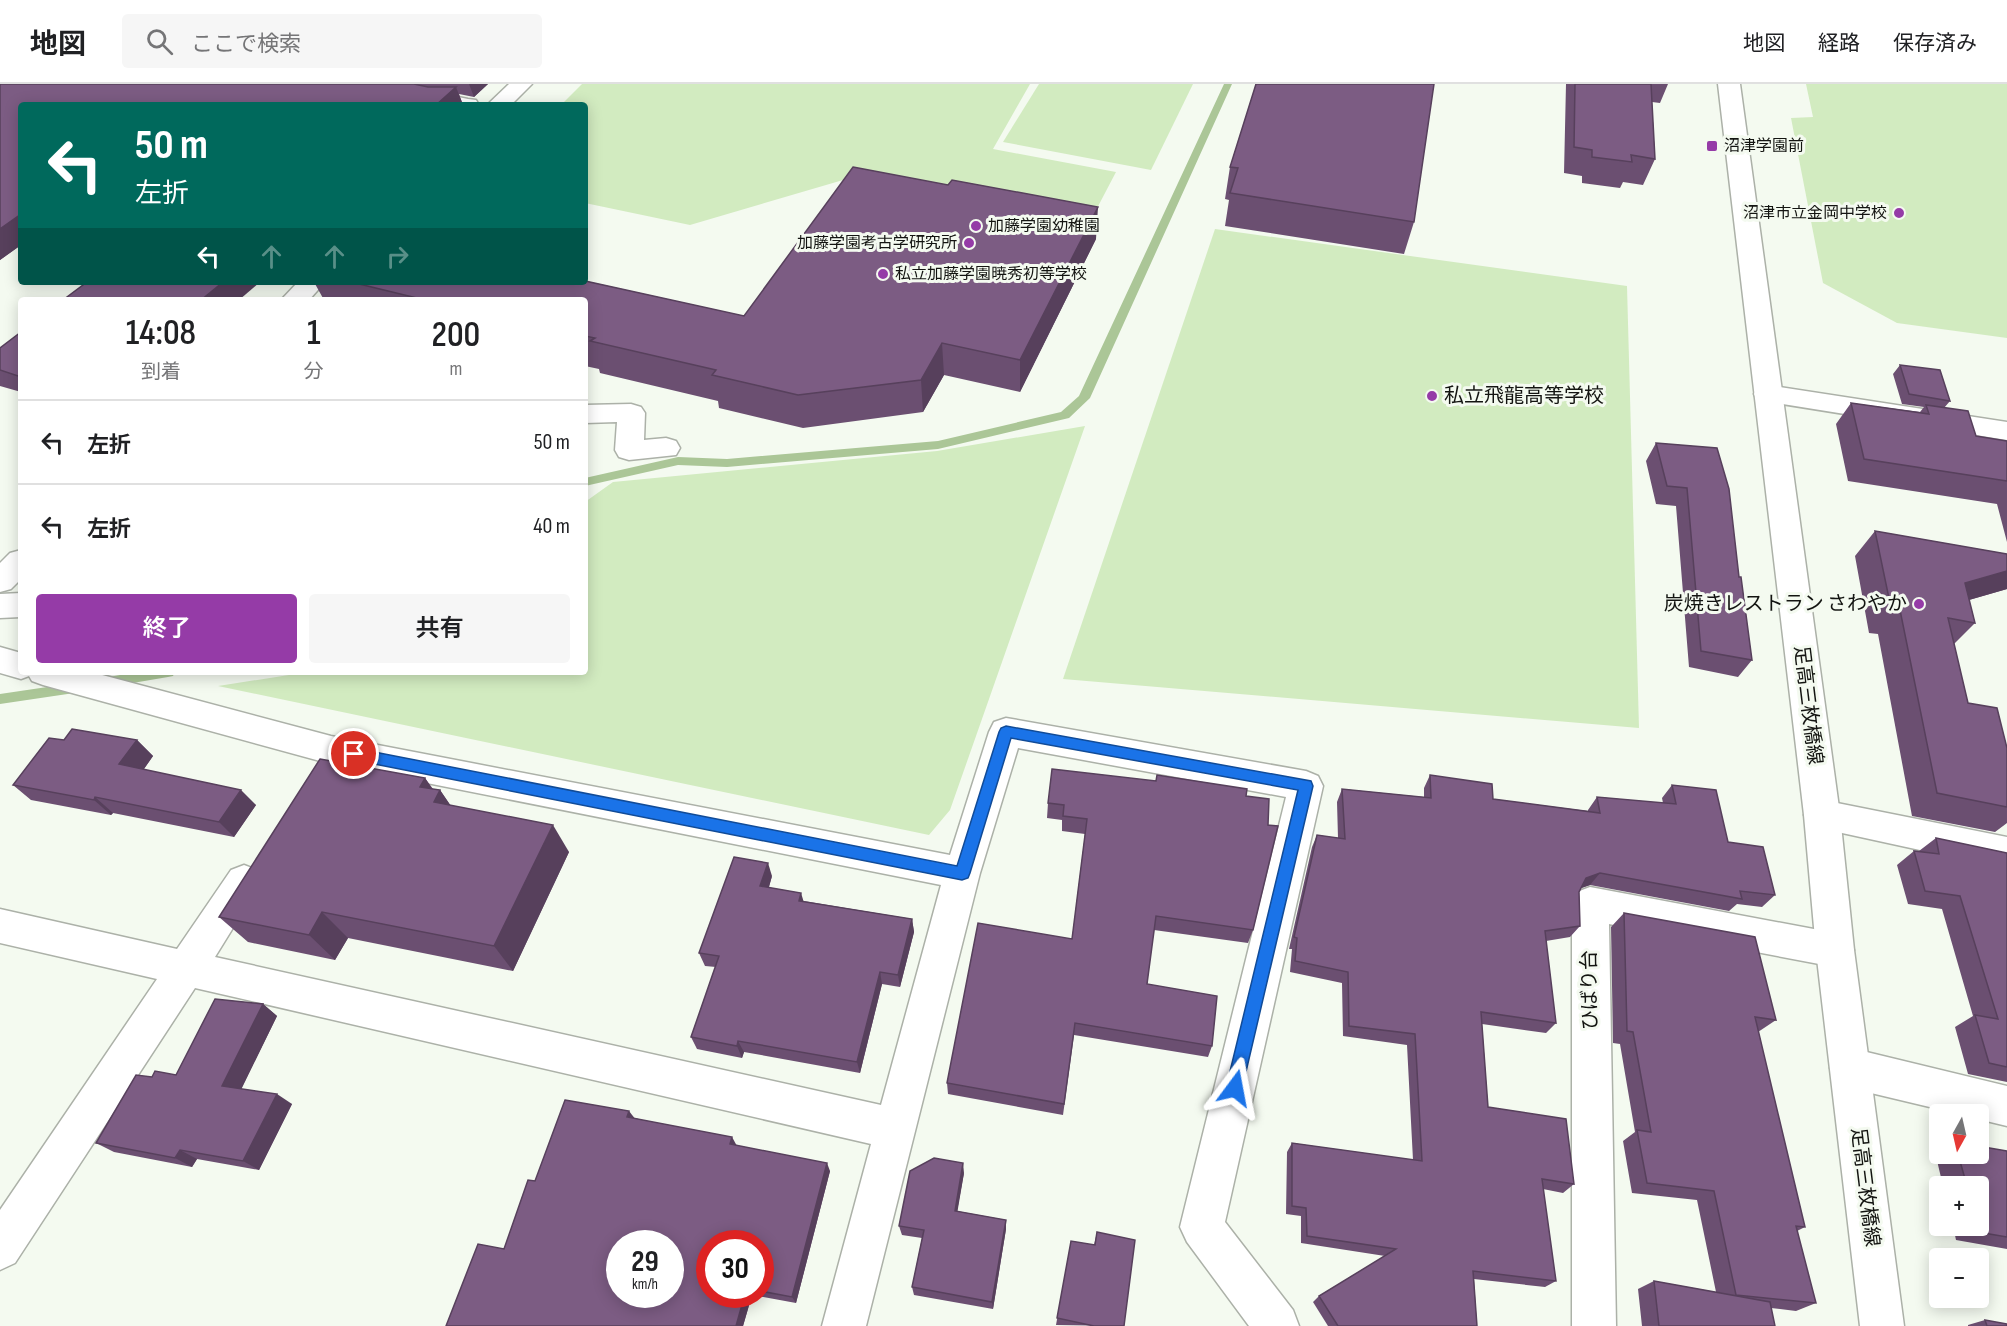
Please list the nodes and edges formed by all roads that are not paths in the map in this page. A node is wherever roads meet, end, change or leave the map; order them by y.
1 (362, 84) edge
2 (521, 84) edge
3 (1729, 84) edge
4 (453, 102) edge
5 (501, 102) edge
6 (310, 285) edge
7 (297, 297) edge
8 (1767, 394) junction
9 (588, 414) edge
10 (2007, 431) edge
11 (666, 448) dead end
12 (18, 564) edge
13 (0, 581) edge
14 (18, 605) edge
15 (0, 606) edge
16 (0, 660) edge
17 (18, 665) edge
18 (52, 675) edge
19 (1822, 815) junction
20 (265, 849) edge
21 (2007, 853) edge
22 (962, 873) junction
23 (0, 926) edge
24 (1836, 950) junction
25 (186, 968) junction
26 (1850, 1068) junction
27 (2007, 1106) edge
28 (895, 1129) junction
29 (0, 1248) edge
30 (844, 1326) edge
31 (1277, 1326) edge
32 (1594, 1326) edge
33 (1882, 1326) edge

1 - 4 street
2 - 5 street
3 - 8 street, 足高三枚橋線
6 - 7 street
8 - 10 street
8 - 19 street, 足高三枚橋線
9 - 11 street
12 - 13 street
14 - 15 street
16 - 17 street
18 - 22 street
19 - 21 street
19 - 24 street, 足高三枚橋線
20 - 25 street
22 - 28 street
22 - 31 street
23 - 25 street
24 - 26 street, 足高三枚橋線
24 - 32 street, ひばり台
25 - 28 street
25 - 29 street
26 - 27 street
26 - 33 street, 足高三枚橋線
28 - 30 street

